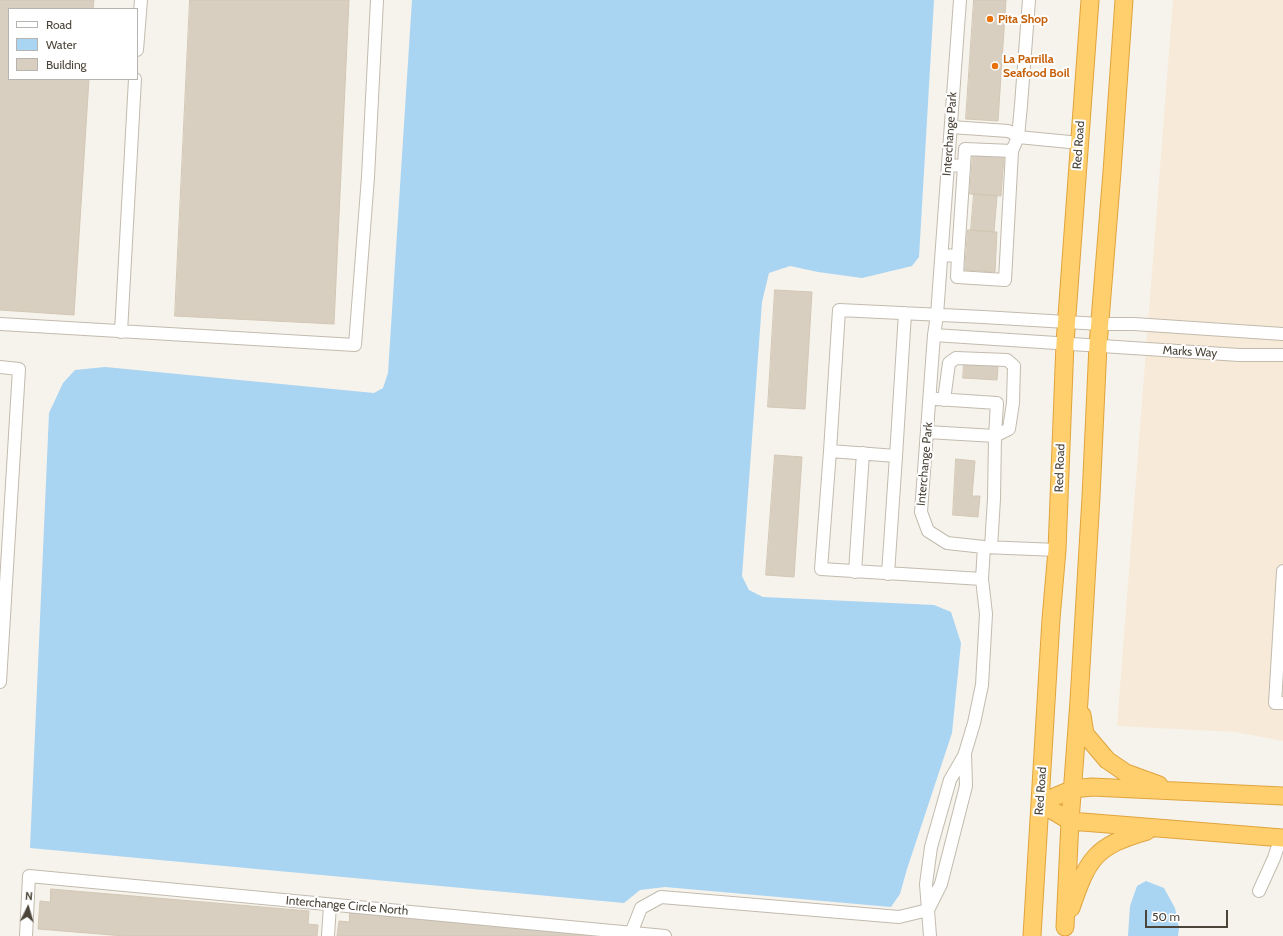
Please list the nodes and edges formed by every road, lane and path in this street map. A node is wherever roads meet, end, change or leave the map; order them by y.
1 (142, 0) edge
2 (377, 0) edge
3 (960, 0) edge
4 (1029, 0) edge
5 (1090, 0) edge
6 (1124, 0) edge
7 (138, 40) edge
8 (135, 80) edge
9 (951, 127) junction
10 (1018, 137) junction
11 (1080, 142) junction
12 (1012, 151) junction
13 (948, 165) junction
14 (964, 166) junction
15 (942, 255) junction
16 (958, 256) junction
17 (905, 313) junction
18 (937, 315) junction
19 (1066, 323) junction
20 (0, 324) edge
21 (1100, 324) junction
22 (121, 332) junction
23 (1283, 334) edge
24 (934, 336) junction
25 (1065, 343) junction
26 (1098, 345) junction
27 (1283, 355) edge
28 (0, 367) edge
29 (930, 399) junction
30 (944, 400) junction
31 (927, 432) junction
32 (995, 436) junction
33 (830, 451) junction
34 (862, 453) junction
35 (896, 456) junction
36 (987, 547) junction
37 (1057, 550) junction
38 (1283, 571) edge
39 (854, 572) junction
40 (888, 574) junction
41 (982, 579) junction
42 (0, 682) edge
43 (1079, 701) junction
44 (1283, 704) edge
45 (965, 753) junction
46 (1073, 789) junction
47 (1175, 790) junction
48 (1283, 796) edge
49 (1040, 803) junction
50 (1070, 821) junction
51 (1157, 828) junction
52 (1282, 837) edge
53 (1259, 891) dead end
54 (330, 905) junction
55 (928, 910) junction
56 (630, 934) edge
57 (26, 936) edge
58 (328, 936) edge
59 (665, 936) edge
60 (930, 936) edge
61 (1032, 936) edge

1 - 7 street
2 - 22 street
3 - 9 street, Interchange Park
4 - 10 street
5 - 11 highway, Red Road
6 - 21 highway
8 - 22 street
9 - 10 street
9 - 13 street, Interchange Park
10 - 11 street
10 - 12 street
11 - 19 highway, Red Road
12 - 14 street
12 - 16 street
13 - 14 street
13 - 15 street, Interchange Park
14 - 16 street
15 - 16 street
15 - 18 street, Interchange Park
17 - 18 street
17 - 33 street
17 - 35 street
18 - 19 street
18 - 24 street, Interchange Park
19 - 21 street
19 - 25 highway, Red Road
20 - 22 street
21 - 23 street, Marks Way
21 - 26 highway
24 - 25 street
24 - 29 street, Interchange Park
25 - 26 street
25 - 37 highway, Red Road
26 - 27 street, Marks Way
26 - 43 highway
28 - 42 street
29 - 30 street
29 - 31 street, Interchange Park
30 - 32 street
30 - 32 street
31 - 32 street
31 - 36 street, Interchange Park
32 - 36 street
33 - 34 street
33 - 39 street
34 - 35 street
34 - 39 street
35 - 40 street
36 - 37 street, Interchange Park
36 - 41 street
37 - 49 highway, Red Road
38 - 44 street
39 - 40 street
40 - 41 street
41 - 45 street
43 - 46 highway
43 - 47 highway
45 - 55 street
45 - 55 street
46 - 47 highway
46 - 49 highway
46 - 50 highway
47 - 48 highway
49 - 50 highway
49 - 61 highway, Red Road
50 - 51 highway
50 - 51 highway
51 - 52 highway
52 - 53 street
54 - 56 street, Interchange Circle North
54 - 57 street, Interchange Circle North
54 - 58 street
55 - 56 street
55 - 60 street
56 - 59 street, Interchange Circle North

